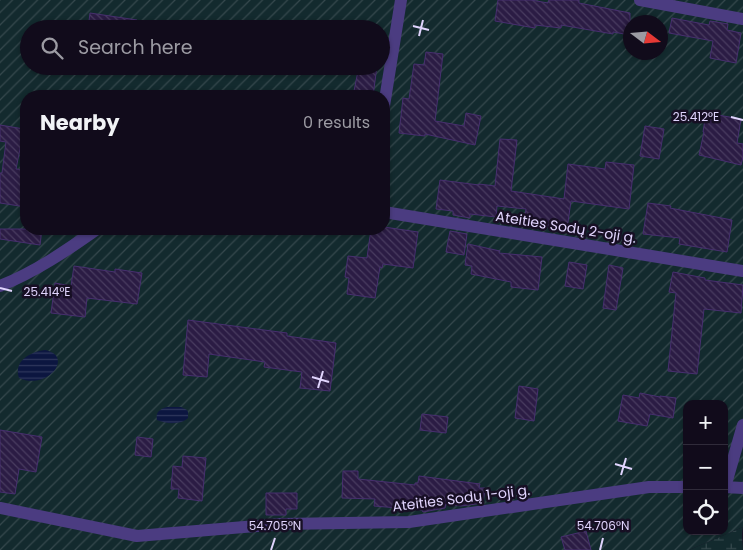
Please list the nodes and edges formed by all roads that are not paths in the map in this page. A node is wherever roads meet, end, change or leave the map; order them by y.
1 (401, 0) edge
2 (640, 0) edge
3 (743, 19) edge
4 (390, 69) edge
5 (389, 75) edge
6 (387, 90) edge
7 (390, 213) edge
8 (88, 235) edge
9 (743, 271) edge
10 (0, 286) edge
11 (743, 425) edge
12 (728, 477) edge
13 (683, 487) edge
14 (728, 487) edge
15 (743, 488) edge
16 (0, 508) edge

1 - 4 street
2 - 3 street
5 - 6 street
7 - 9 street, Ateities Sodų 2-oji g.
8 - 10 street
11 - 12 street
13 - 16 street, Ateities Sodų 1-oji g.
14 - 15 street

